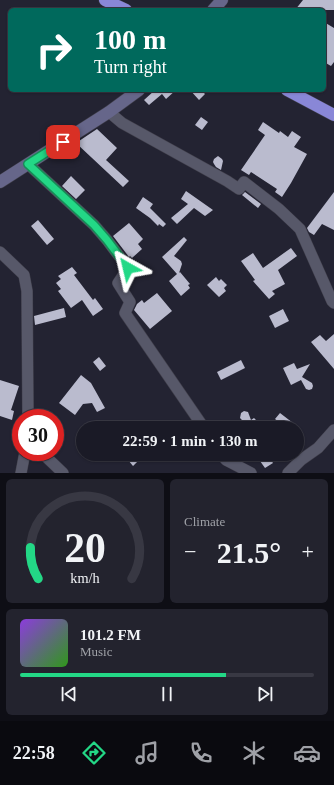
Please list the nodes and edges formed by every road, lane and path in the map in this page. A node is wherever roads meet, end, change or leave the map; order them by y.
1 (105, 0) edge
2 (222, 0) edge
3 (122, 8) edge
4 (215, 8) edge
5 (136, 92) edge
6 (291, 92) edge
7 (109, 112) junction
8 (334, 115) edge
9 (28, 164) junction
10 (0, 182) edge
11 (0, 252) edge
12 (334, 303) edge
13 (28, 409) edge
14 (199, 421) edge
15 (334, 430) edge
16 (23, 461) edge
17 (51, 461) edge
18 (228, 461) edge
19 (21, 473) edge
20 (62, 473) edge
21 (251, 473) edge
22 (288, 473) edge

1 - 3 highway
2 - 4 main road
5 - 7 main road
6 - 8 highway
7 - 9 main road
7 - 12 street
9 - 10 main road
9 - 14 street
11 - 13 street
15 - 22 street
16 - 19 street
17 - 20 street
18 - 21 street

